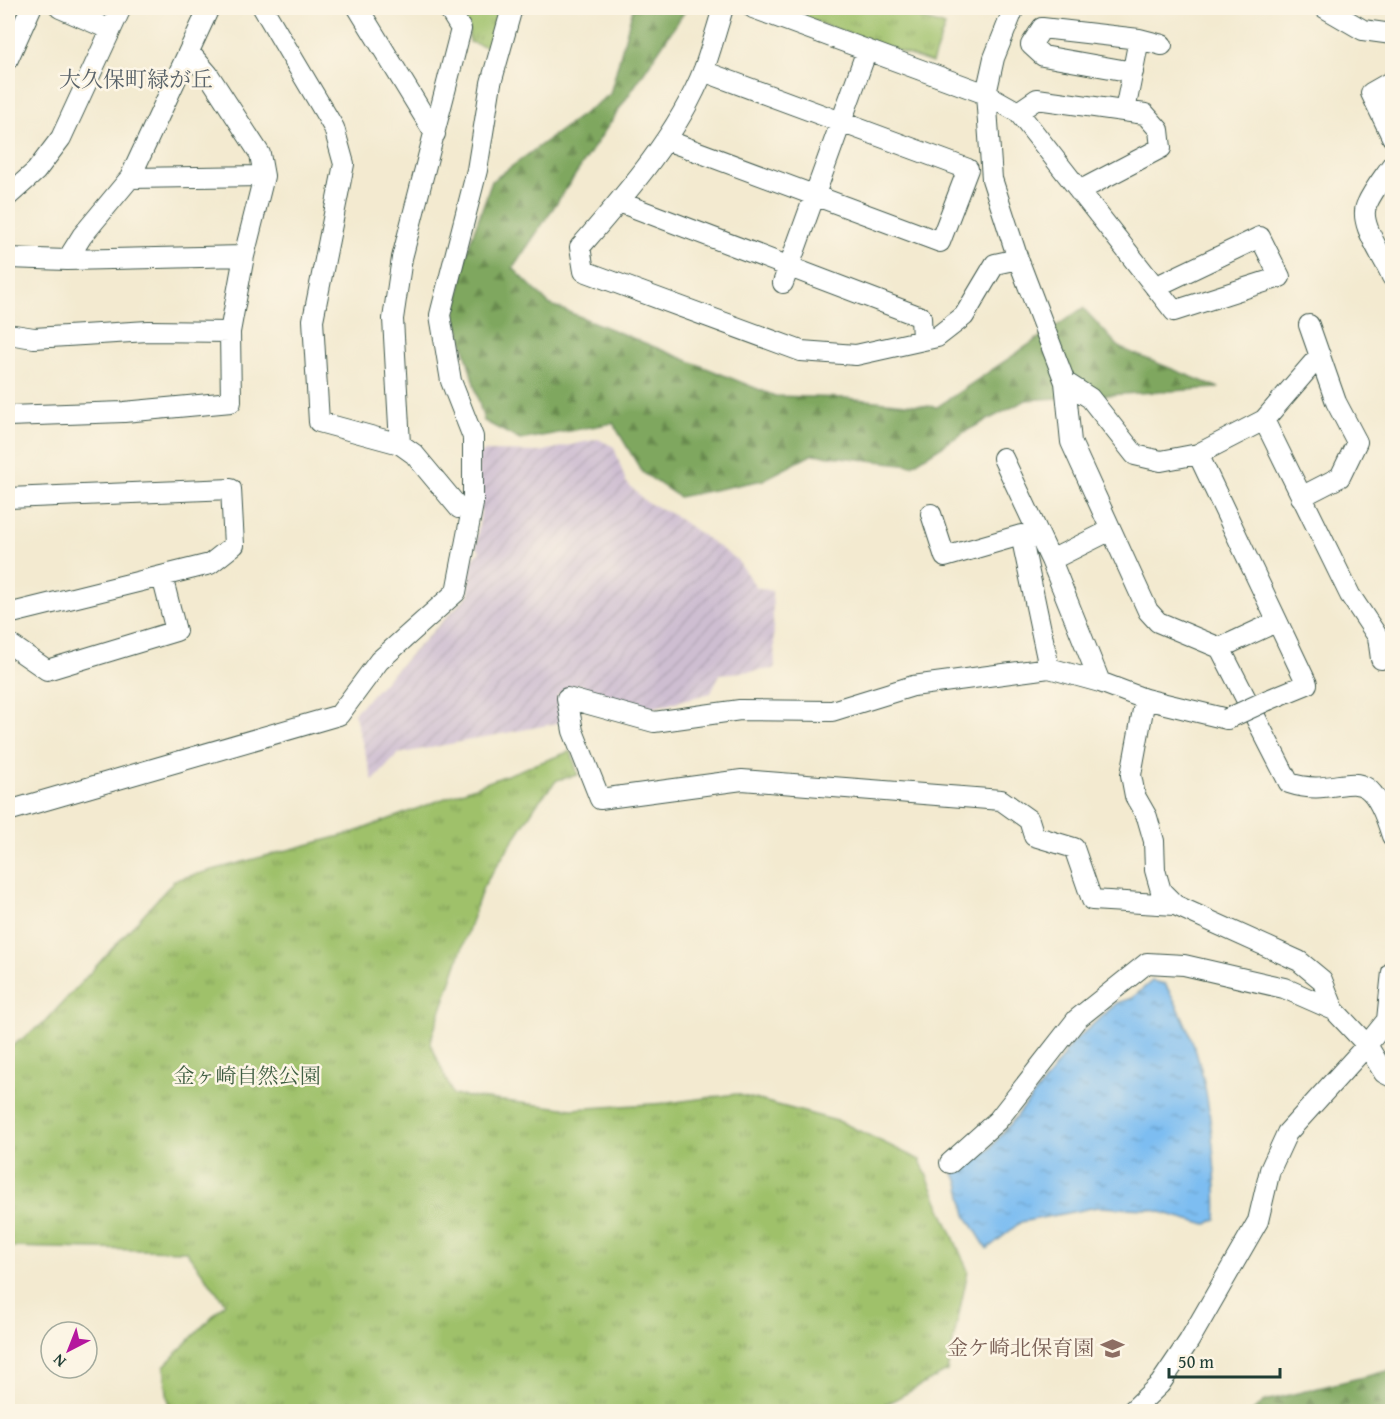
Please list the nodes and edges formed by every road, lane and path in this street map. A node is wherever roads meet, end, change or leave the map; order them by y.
1 (31, 8) edge
2 (60, 8) edge
3 (121, 8) edge
4 (209, 8) edge
5 (262, 8) edge
6 (358, 8) edge
7 (448, 8) edge
8 (512, 8) edge
9 (723, 8) edge
10 (753, 8) edge
11 (1014, 8) edge
12 (1325, 8) edge
13 (111, 30) junction
14 (1392, 34) edge
15 (1139, 39) junction
16 (1162, 45) dead end
17 (867, 50) junction
18 (189, 52) junction
19 (8, 59) edge
20 (703, 71) junction
21 (1133, 72) junction
22 (1392, 81) edge
23 (986, 94) junction
24 (1125, 111) junction
25 (1018, 112) junction
26 (841, 121) junction
27 (435, 134) junction
28 (1392, 137) edge
29 (666, 140) junction
30 (1392, 165) edge
31 (264, 176) junction
32 (130, 178) junction
33 (1079, 190) junction
34 (8, 196) edge
35 (814, 196) junction
36 (619, 202) junction
37 (244, 256) junction
38 (8, 258) edge
39 (1018, 259) junction
40 (68, 260) junction
41 (786, 274) junction
42 (1392, 277) edge
43 (1155, 287) junction
44 (1309, 325) dead end
45 (230, 332) junction
46 (8, 334) edge
47 (922, 340) junction
48 (1320, 355) junction
49 (1065, 382) junction
50 (8, 416) edge
51 (1263, 420) junction
52 (400, 444) junction
53 (1198, 454) junction
54 (1003, 458) dead end
55 (1301, 497) junction
56 (8, 498) edge
57 (473, 504) junction
58 (931, 514) dead end
59 (1111, 530) junction
60 (1051, 560) junction
61 (162, 576) junction
62 (8, 614) edge
63 (1276, 622) junction
64 (8, 643) edge
65 (1220, 648) junction
66 (1381, 659) dead end
67 (1049, 668) junction
68 (1100, 681) junction
69 (1144, 699) junction
70 (8, 811) edge
71 (1392, 836) edge
72 (1175, 905) junction
73 (1392, 972) edge
74 (1334, 1010) junction
75 (1390, 1020) edge
76 (1367, 1045) junction
77 (1392, 1077) edge
78 (950, 1163) dead end
79 (1131, 1412) edge

1 - 19 street
2 - 13 street
3 - 13 street
4 - 18 street
5 - 52 street
6 - 27 street
7 - 27 street
8 - 57 street
9 - 20 street
10 - 17 street
11 - 23 street
12 - 14 street
13 - 34 street
15 - 16 street
15 - 21 street
15 - 21 street
17 - 23 street
17 - 26 street
18 - 31 street
18 - 32 street
20 - 26 street
20 - 29 street
21 - 24 street
22 - 28 street
23 - 25 street
23 - 39 street
24 - 25 street
24 - 33 street
25 - 33 street
26 - 35 street
26 - 35 street
27 - 52 street
29 - 35 street
29 - 36 street
30 - 42 street
31 - 32 street
31 - 37 street
32 - 40 street
33 - 43 street
35 - 41 street
36 - 41 street
36 - 47 street
37 - 40 street
37 - 45 street
38 - 40 street
39 - 47 street
39 - 49 street
41 - 47 street
43 - 43 street
44 - 48 street
45 - 46 street
45 - 50 street
48 - 51 street
48 - 55 street
49 - 53 street
49 - 59 street
51 - 53 street
51 - 55 street
52 - 57 street
53 - 63 street
54 - 60 street
55 - 66 street
56 - 61 street
57 - 70 street
58 - 67 street
59 - 60 street
59 - 65 street
60 - 68 street
61 - 62 street
61 - 64 street
63 - 65 street
63 - 69 street, bridge
65 - 71 street
67 - 68 street
67 - 72 street
68 - 69 street
69 - 72 street
72 - 74 street
73 - 75 street
74 - 76 street
74 - 78 street
75 - 76 street
76 - 77 street
76 - 79 street

